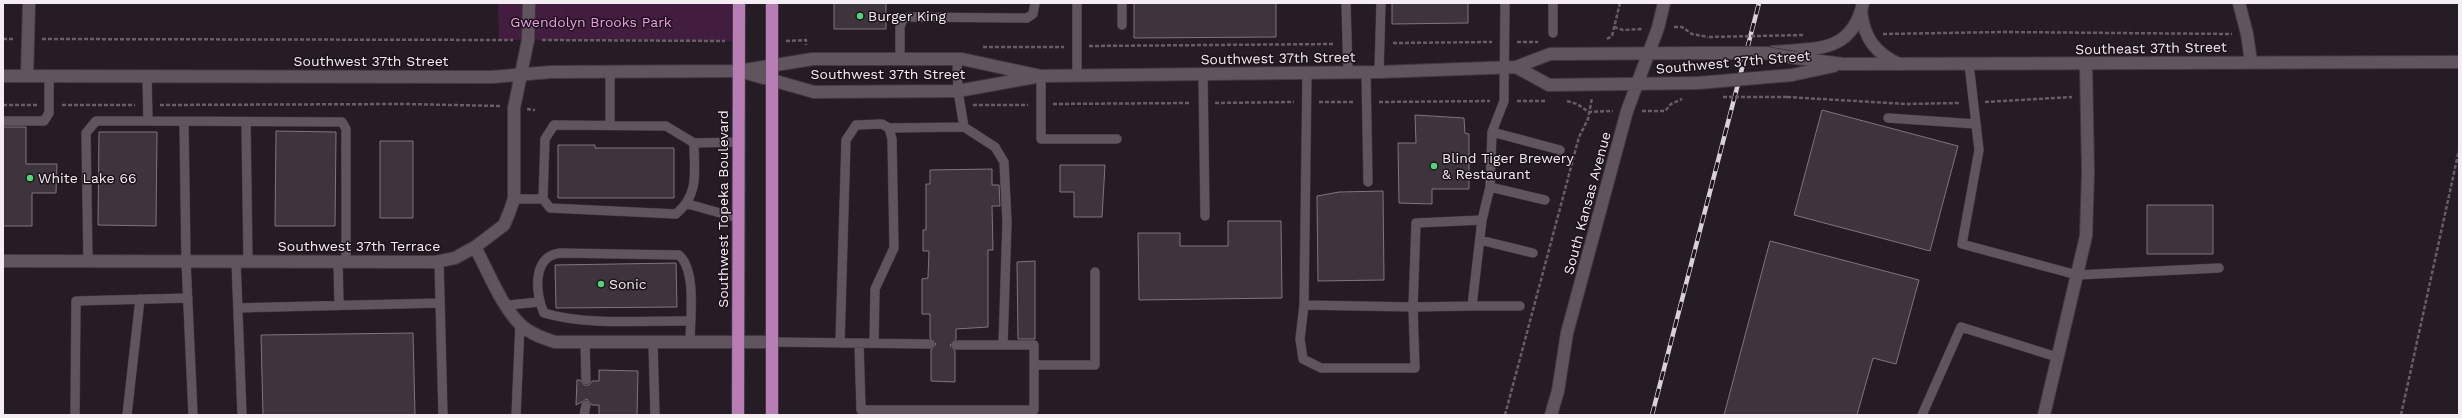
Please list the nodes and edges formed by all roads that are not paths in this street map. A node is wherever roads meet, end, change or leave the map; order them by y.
1 (28, 3) edge
2 (529, 3) edge
3 (739, 3) edge
4 (772, 3) edge
5 (1035, 3) edge
6 (1077, 3) edge
7 (1122, 3) edge
8 (1346, 3) edge
9 (1381, 3) edge
10 (1505, 3) edge
11 (1553, 3) edge
12 (1664, 3) edge
13 (2239, 3) edge
14 (1862, 7) edge
15 (1122, 25) dead end
16 (1553, 33) dead end
17 (1797, 53) junction
18 (1647, 54) junction
19 (900, 59) junction
20 (957, 59) junction
21 (2251, 62) junction
22 (2459, 62) edge
23 (1843, 64) junction
24 (1969, 64) junction
25 (2086, 64) junction
26 (1900, 65) junction
27 (772, 66) junction
28 (1511, 67) junction
29 (738, 71) junction
30 (610, 72) junction
31 (1366, 72) junction
32 (1379, 72) junction
33 (1307, 73) junction
34 (1348, 73) junction
35 (1203, 74) junction
36 (1077, 75) junction
37 (3, 76) edge
38 (27, 76) junction
39 (48, 76) junction
40 (147, 76) junction
41 (522, 76) junction
42 (1041, 76) junction
43 (772, 80) junction
44 (1635, 86) junction
45 (958, 91) junction
46 (1888, 118) dead end
47 (3, 121) edge
48 (148, 121) junction
49 (184, 122) junction
50 (246, 122) junction
51 (1976, 124) junction
52 (610, 125) junction
53 (964, 127) junction
54 (889, 128) junction
55 (1492, 132) junction
56 (1117, 138) dead end
57 (738, 142) junction
58 (694, 143) junction
59 (1560, 150) dead end
60 (1368, 182) dead end
61 (1490, 187) junction
62 (514, 199) junction
63 (543, 199) junction
64 (1545, 200) dead end
65 (688, 204) junction
66 (1205, 216) dead end
67 (738, 218) junction
68 (1482, 220) junction
69 (1480, 240) junction
70 (476, 247) junction
71 (1533, 253) dead end
72 (3, 261) edge
73 (88, 261) junction
74 (186, 261) junction
75 (242, 261) junction
76 (342, 262) junction
77 (439, 262) junction
78 (2219, 268) dead end
79 (1096, 272) dead end
80 (2077, 275) junction
81 (188, 298) junction
82 (140, 299) junction
83 (440, 302) junction
84 (539, 302) junction
85 (339, 305) junction
86 (1304, 305) junction
87 (507, 306) junction
88 (1472, 306) junction
89 (1520, 306) dead end
90 (1413, 307) junction
91 (238, 308) junction
92 (690, 321) junction
93 (520, 324) junction
94 (585, 342) junction
95 (772, 342) junction
96 (653, 343) junction
97 (690, 343) junction
98 (738, 343) junction
99 (840, 343) junction
100 (859, 343) junction
101 (874, 343) junction
102 (930, 344) dead end
103 (956, 345) dead end
104 (1003, 345) junction
105 (2057, 357) junction
106 (1034, 366) junction
107 (586, 380) dead end
108 (586, 405) dead end
109 (75, 415) edge
110 (127, 415) edge
111 (193, 415) edge
112 (242, 415) edge
113 (443, 415) edge
114 (516, 415) edge
115 (584, 415) edge
116 (656, 415) edge
117 (738, 415) edge
118 (772, 415) edge
119 (1551, 415) edge
120 (1922, 415) edge
121 (2044, 415) edge

1 - 38 main road
2 - 41 main road, Southwest 37th Terrace
3 - 29 main road, Southwest Topeka Boulevard
4 - 27 main road
5 - 19 lane
6 - 36 lane
7 - 15 lane
8 - 34 lane
9 - 32 lane
10 - 28 lane
11 - 16 lane
12 - 18 main road, South Kansas Avenue
13 - 21 main road
14 - 17 main road
14 - 26 main road
17 - 18 main road, Southwest 37th Street, bridge
17 - 23 main road, Southwest 37th Street
18 - 28 main road, Southwest 37th Street
18 - 44 main road, South Kansas Avenue
19 - 20 main road, Southwest 37th Street
19 - 27 main road, Southwest 37th Street
20 - 42 main road, Southwest 37th Street
20 - 45 lane
21 - 22 main road, Southeast 37th Street
21 - 25 main road, Southeast 37th Street
23 - 26 main road, Southeast 37th Street
23 - 44 main road, Southwest 37th Street, bridge
24 - 25 main road, Southeast 37th Street
24 - 26 main road, Southeast 37th Street
24 - 51 lane
25 - 80 main road
27 - 29 main road, Southwest 37th Street
27 - 43 main road
28 - 32 main road, Southwest 37th Street
28 - 44 main road, Southwest 37th Street
28 - 55 lane
29 - 30 main road, Southwest 37th Street
29 - 43 main road, Southwest 37th Street
29 - 57 main road, Southwest Topeka Boulevard
30 - 41 main road, Southwest 37th Street
30 - 52 lane
31 - 32 main road, Southwest 37th Street
31 - 34 main road, Southwest 37th Street
31 - 60 lane
33 - 34 main road, Southwest 37th Street
33 - 35 main road, Southwest 37th Street
33 - 86 lane
35 - 36 main road, Southwest 37th Street
35 - 66 lane
36 - 42 main road, Southwest 37th Street
37 - 38 main road, Southwest 37th Street
38 - 39 main road, Southwest 37th Street
39 - 40 main road, Southwest 37th Street
39 - 47 lane
40 - 41 main road, Southwest 37th Street
40 - 48 lane
41 - 62 main road, Southwest 37th Terrace
42 - 45 main road, Southwest 37th Street
42 - 56 lane
43 - 45 main road, Southwest 37th Street
43 - 95 main road
44 - 119 main road, South Kansas Avenue
45 - 53 lane
46 - 51 lane
48 - 49 lane
48 - 73 lane
49 - 50 lane
49 - 74 lane
50 - 75 lane
50 - 76 lane
51 - 80 lane
52 - 58 lane
52 - 63 lane
53 - 54 lane
53 - 104 lane
54 - 99 lane
54 - 101 lane
55 - 59 lane
55 - 61 lane
57 - 58 lane
57 - 67 main road, Southwest Topeka Boulevard
58 - 65 lane
61 - 64 lane
61 - 68 lane
62 - 63 lane
62 - 70 main road, Southwest 37th Terrace
63 - 65 lane
65 - 67 lane
67 - 98 main road, Southwest Topeka Boulevard
68 - 69 lane
68 - 90 lane
69 - 71 lane
69 - 88 lane
70 - 77 main road, Southwest 37th Terrace
70 - 87 main road
72 - 73 main road, Southwest 37th Terrace
73 - 74 main road, Southwest 37th Terrace
74 - 75 main road, Southwest 37th Terrace
74 - 81 lane
75 - 76 main road, Southwest 37th Terrace
75 - 91 lane
76 - 77 main road, Southwest 37th Terrace
76 - 85 lane
77 - 83 lane
78 - 80 lane
79 - 106 lane
80 - 105 main road
81 - 82 lane
81 - 111 lane
82 - 109 lane
82 - 110 lane
83 - 85 lane
83 - 113 lane
84 - 87 lane
84 - 92 lane
84 - 92 lane
85 - 91 lane
86 - 90 lane
86 - 90 lane
87 - 93 main road
88 - 89 lane
88 - 90 lane
91 - 112 lane
92 - 97 lane
93 - 94 main road
93 - 114 lane
94 - 96 main road
94 - 107 lane
95 - 98 main road
95 - 99 lane
95 - 118 main road
96 - 97 main road
96 - 116 lane
97 - 98 main road
98 - 117 main road, Southwest Topeka Boulevard
99 - 100 lane
100 - 101 lane
100 - 106 lane
101 - 102 lane
103 - 104 lane
104 - 106 lane
105 - 120 lane
105 - 121 main road
108 - 115 lane

